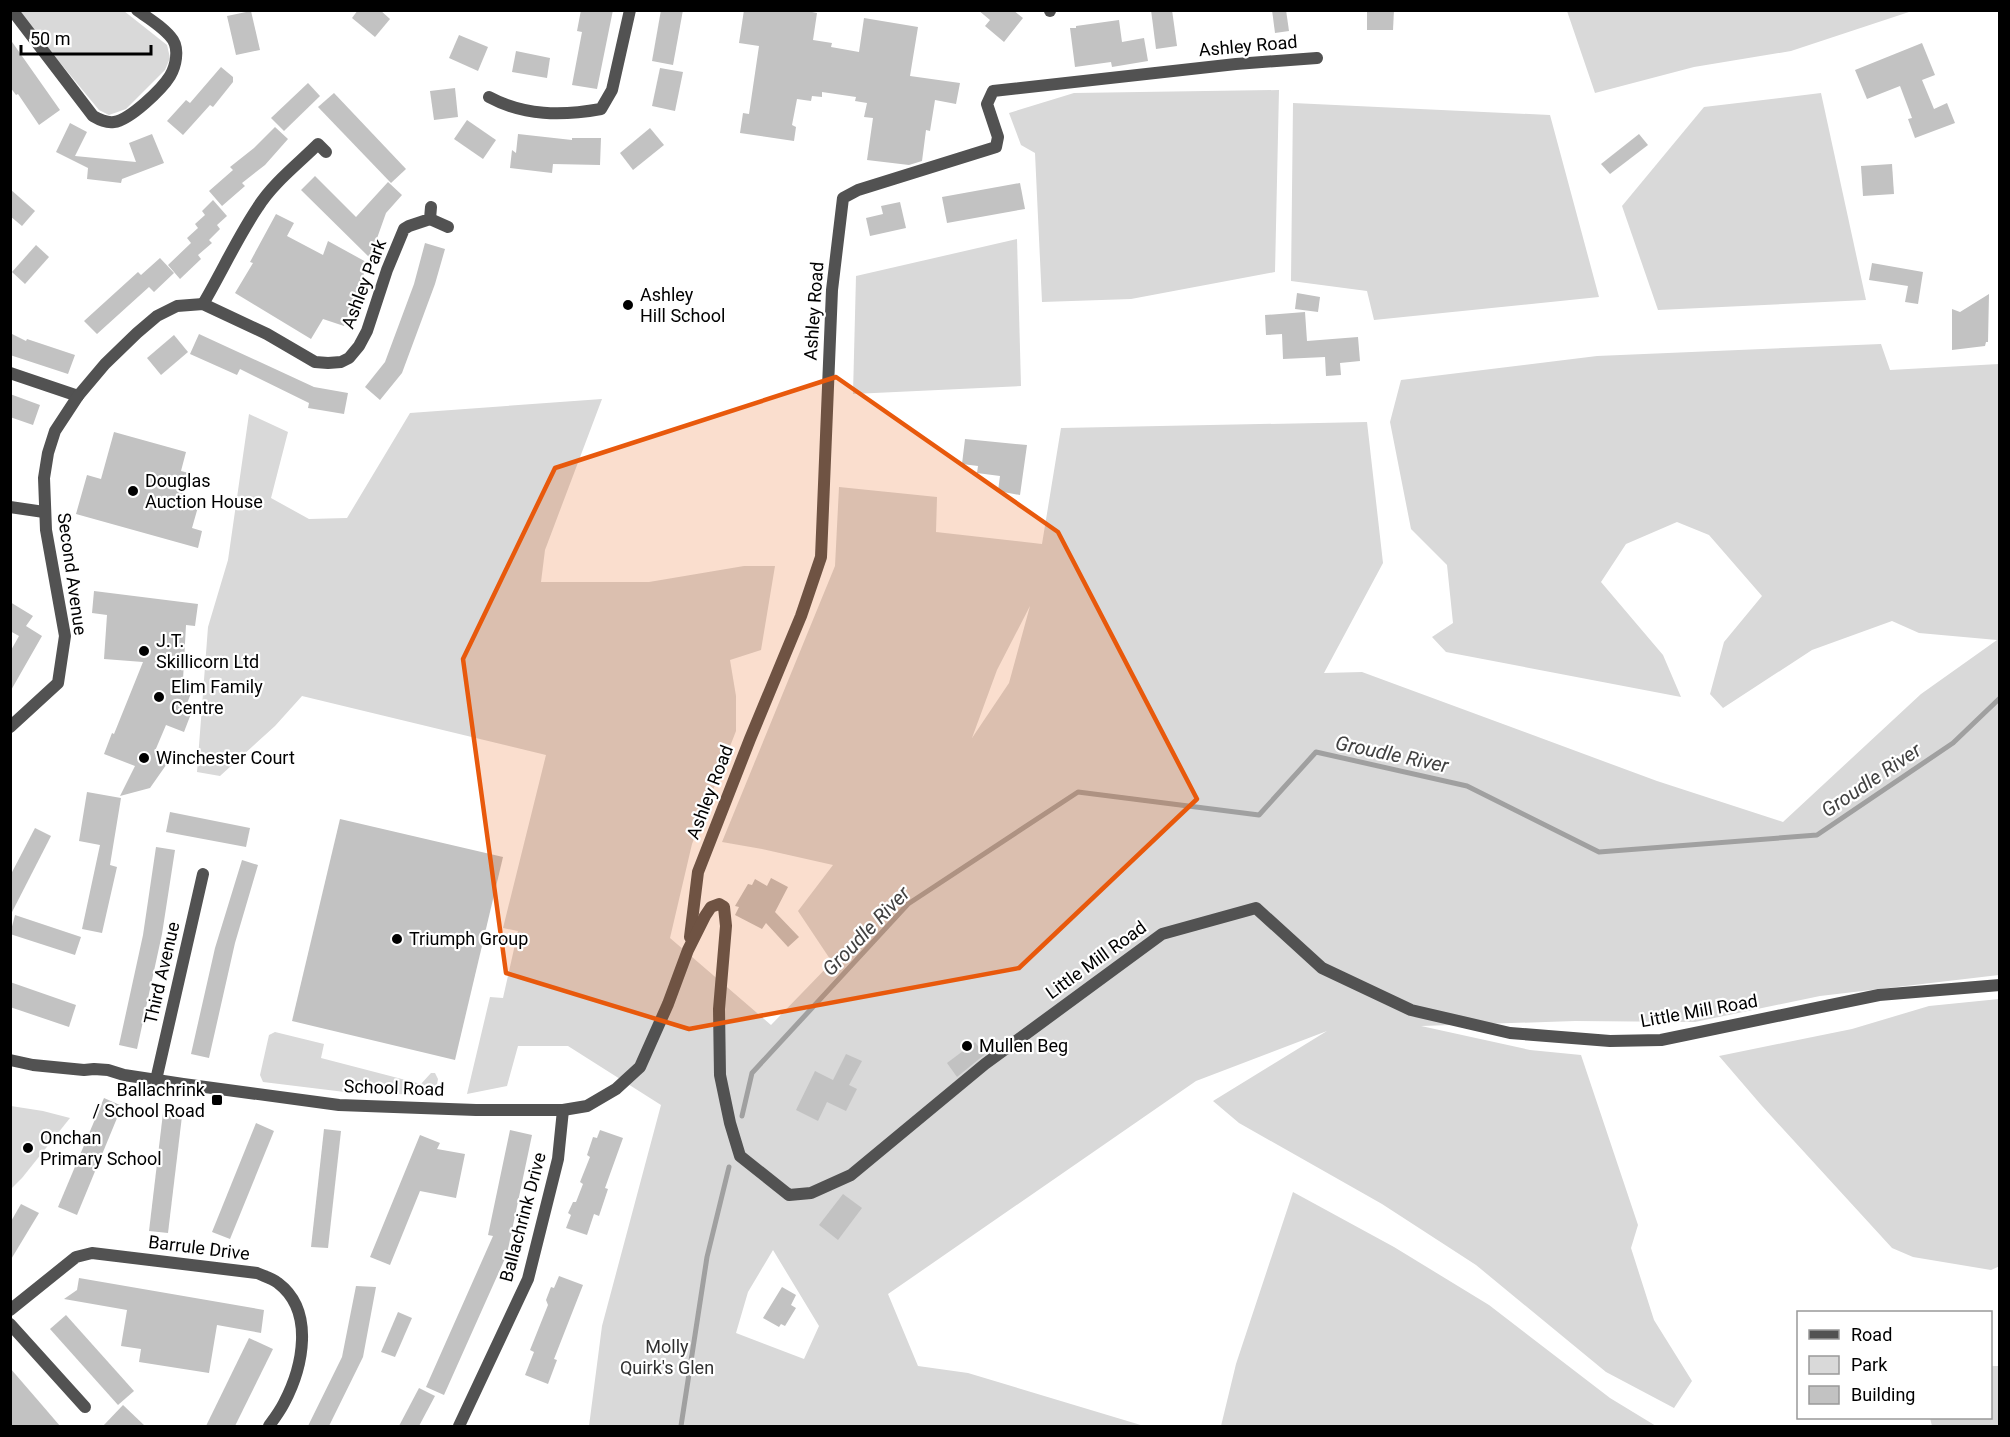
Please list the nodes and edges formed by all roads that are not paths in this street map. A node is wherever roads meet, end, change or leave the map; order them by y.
1 (12, 10) edge
2 (138, 10) edge
3 (630, 10) edge
4 (1317, 58) dead end
5 (489, 98) dead end
6 (326, 152) dead end
7 (448, 227) dead end
8 (203, 304) junction
9 (10, 372) edge
10 (78, 396) junction
11 (10, 507) edge
12 (44, 512) junction
13 (10, 727) edge
14 (203, 874) dead end
15 (688, 950) junction
16 (2000, 985) edge
17 (10, 1060) edge
18 (156, 1080) junction
19 (563, 1110) junction
20 (10, 1310) edge
21 (10, 1324) edge
22 (85, 1407) dead end
23 (269, 1426) edge
24 (459, 1426) edge

1 - 2 street
3 - 5 street
4 - 15 street, Ashley Road
6 - 8 street
7 - 8 street, Ashley Park
8 - 10 street, Second Avenue
9 - 10 street
10 - 12 street, Second Avenue
11 - 12 street
12 - 13 street, Second Avenue
14 - 18 street, Third Avenue
15 - 16 street, Little Mill Road
15 - 19 street, School Road
17 - 18 street, School Road
18 - 19 street, School Road
19 - 24 street, Ballachrink Drive
20 - 23 street, Barrule Drive
21 - 22 street

